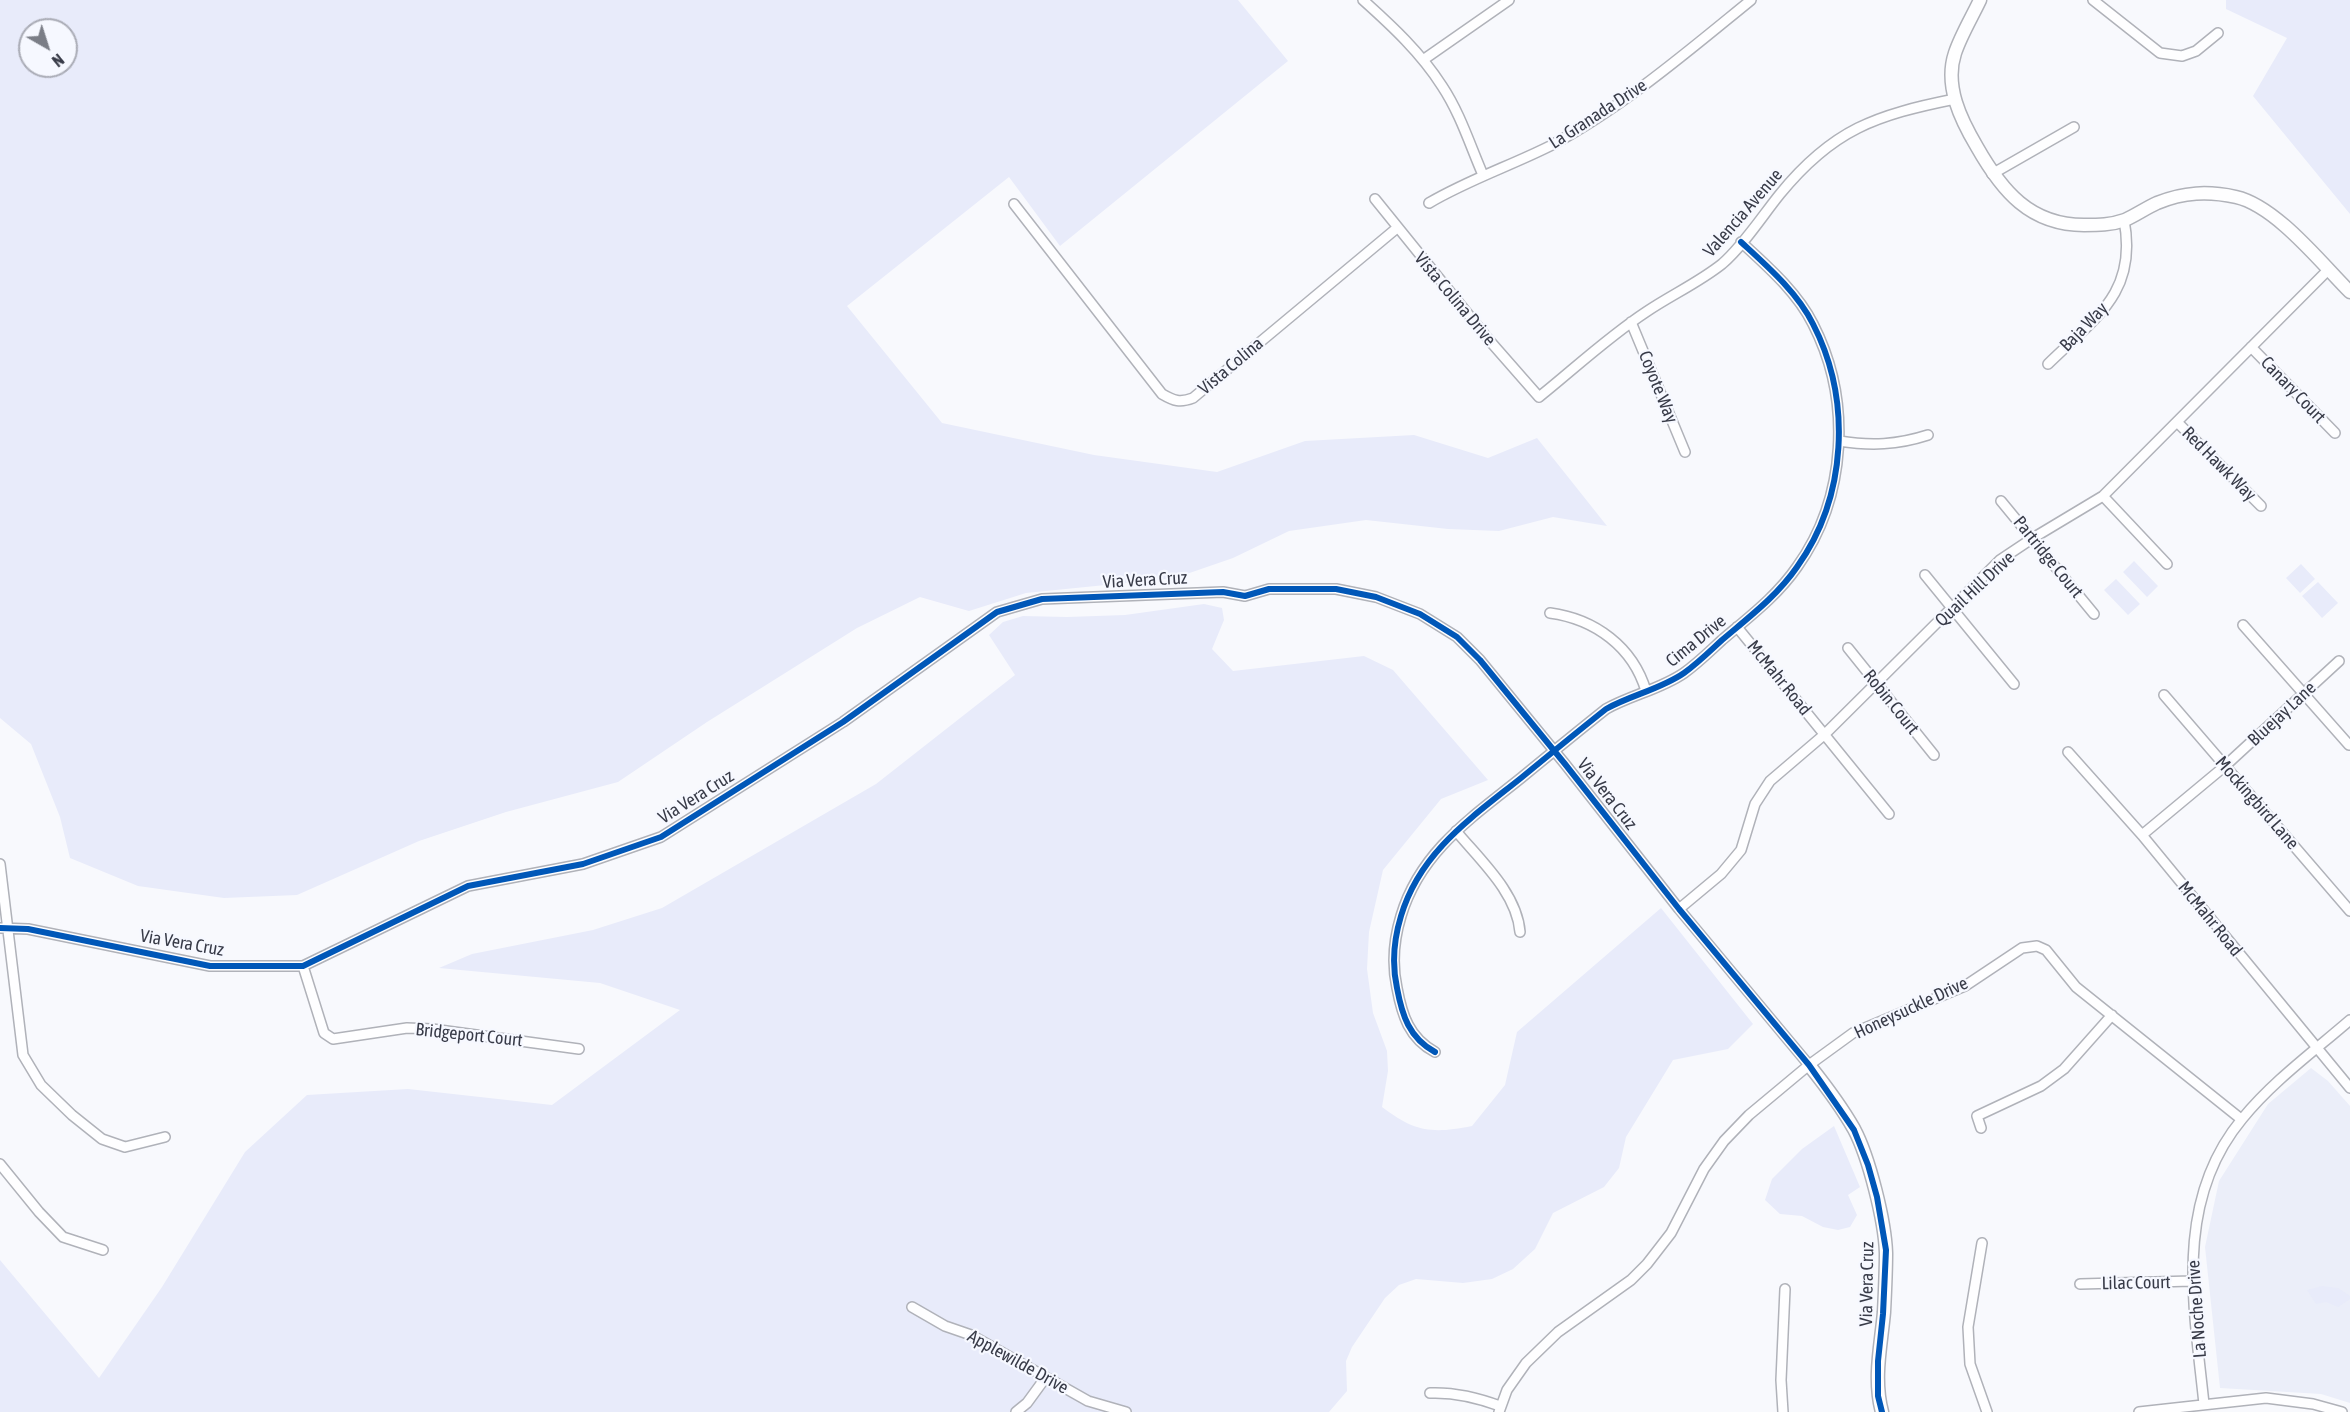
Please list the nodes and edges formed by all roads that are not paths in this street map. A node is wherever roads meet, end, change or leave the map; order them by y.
1 (1363, 0) edge
2 (1509, 0) edge
3 (1751, 0) edge
4 (1980, 0) edge
5 (2093, 0) edge
6 (2218, 33) dead end
7 (1423, 60) junction
8 (1955, 99) junction
9 (2074, 127) dead end
10 (1992, 174) junction
11 (1483, 175) junction
12 (1375, 199) dead end
13 (1429, 203) dead end
14 (1014, 204) dead end
15 (2124, 220) junction
16 (1397, 228) junction
17 (1741, 242) junction
18 (2328, 270) junction
19 (2350, 292) edge
20 (1631, 322) junction
21 (2251, 347) junction
22 (2048, 364) dead end
23 (1539, 397) joint
24 (2177, 422) junction
25 (2335, 433) dead end
26 (1928, 435) dead end
27 (1839, 441) junction
28 (1685, 452) dead end
29 (2103, 496) junction
30 (2001, 501) dead end
31 (2261, 506) dead end
32 (2032, 538) junction
33 (2167, 564) dead end
34 (1925, 575) dead end
35 (1952, 608) junction
36 (1550, 613) dead end
37 (2094, 614) dead end
38 (2243, 625) dead end
39 (1737, 627) junction
40 (1848, 648) dead end
41 (2339, 661) dead end
42 (1876, 684) junction
43 (2014, 684) dead end
44 (1646, 691) junction
45 (2303, 694) junction
46 (2164, 695) dead end
47 (1825, 734) junction
48 (2349, 745) edge
49 (1554, 751) junction
50 (2068, 752) dead end
51 (1934, 755) dead end
52 (2225, 766) junction
53 (1889, 814) dead end
54 (1456, 831) junction
55 (2142, 836) junction
56 (0, 864) edge
57 (1679, 909) junction
58 (2350, 911) edge
59 (4, 928) edge
60 (1520, 932) dead end
61 (303, 966) junction
62 (2112, 1015) junction
63 (2350, 1020) edge
64 (579, 1048) dead end
65 (2317, 1049) junction
66 (1435, 1052) dead end
67 (1809, 1065) junction
68 (2350, 1088) edge
69 (2241, 1119) junction
70 (1981, 1128) dead end
71 (165, 1137) dead end
72 (0, 1164) edge
73 (1982, 1243) dead end
74 (103, 1250) dead end
75 (2192, 1281) junction
76 (2080, 1284) dead end
77 (1785, 1289) dead end
78 (912, 1308) dead end
79 (1046, 1377) junction
80 (1430, 1394) dead end
81 (2204, 1404) junction
82 (1500, 1409) edge
83 (1016, 1412) edge
84 (1126, 1412) edge
85 (1783, 1412) edge
86 (1882, 1412) edge
87 (1987, 1412) edge
88 (2139, 1412) edge
89 (2342, 1412) edge

1 - 7 street
2 - 7 street
3 - 11 street, La Granada Drive
4 - 8 street
5 - 6 street
7 - 11 street
8 - 10 street
8 - 17 street, Valencia Avenue
9 - 10 street
10 - 15 street
11 - 13 street, La Granada Drive
12 - 16 street, Vista Colina Drive
14 - 16 street, Vista Colina
15 - 18 street
15 - 22 street, Baja Way
16 - 23 street, Vista Colina Drive
17 - 20 street, Valencia Avenue
17 - 27 street, Cima Drive
18 - 19 street
18 - 21 street, Quail Hill Drive
20 - 23 street, Valencia Avenue
20 - 28 street, Coyote Way
21 - 24 street, Quail Hill Drive
21 - 25 street, Canary Court
24 - 29 street, Quail Hill Drive
24 - 31 street, Red Hawk Way
26 - 27 street
27 - 39 street, Cima Drive
29 - 32 street, Quail Hill Drive
29 - 33 street
30 - 32 street, Partridge Court
32 - 35 street, Quail Hill Drive
32 - 37 street, Partridge Court
34 - 35 street
35 - 42 street, Quail Hill Drive
35 - 43 street
36 - 44 street
38 - 45 street
39 - 44 street, Cima Drive
39 - 47 street, McMahr Road
40 - 42 street, Robin Court
41 - 45 street, Bluejay Lane
42 - 47 street, Quail Hill Drive
42 - 51 street, Robin Court
44 - 49 street, Cima Drive
45 - 48 street
45 - 52 street, Bluejay Lane
46 - 52 street, Mockingbird Lane
47 - 53 street, McMahr Road
47 - 57 street, Quail Hill Drive
49 - 54 street, Cima Drive
49 - 57 street, Via Vera Cruz
49 - 61 street, Via Vera Cruz
50 - 55 street, McMahr Road
52 - 55 street, Bluejay Lane
52 - 58 street, Mockingbird Lane
54 - 60 street
54 - 66 street, Cima Drive
55 - 65 street, McMahr Road
56 - 59 street
57 - 67 street, Via Vera Cruz
59 - 61 street, Via Vera Cruz
59 - 71 street
61 - 64 street, Bridgeport Court
62 - 67 street, Honeysuckle Drive
62 - 69 street, Honeysuckle Drive
62 - 70 street
63 - 65 street, La Noche Drive
65 - 68 street, McMahr Road
65 - 69 street, La Noche Drive
67 - 82 street, Honeysuckle Drive
67 - 86 street, Via Vera Cruz
69 - 75 street, La Noche Drive
72 - 74 street
73 - 87 street
75 - 76 street, Lilac Court
75 - 81 street, La Noche Drive
77 - 85 street
78 - 79 street, Applewilde Drive
79 - 83 street
79 - 84 street, Applewilde Drive
80 - 82 street
81 - 88 street
81 - 89 street

